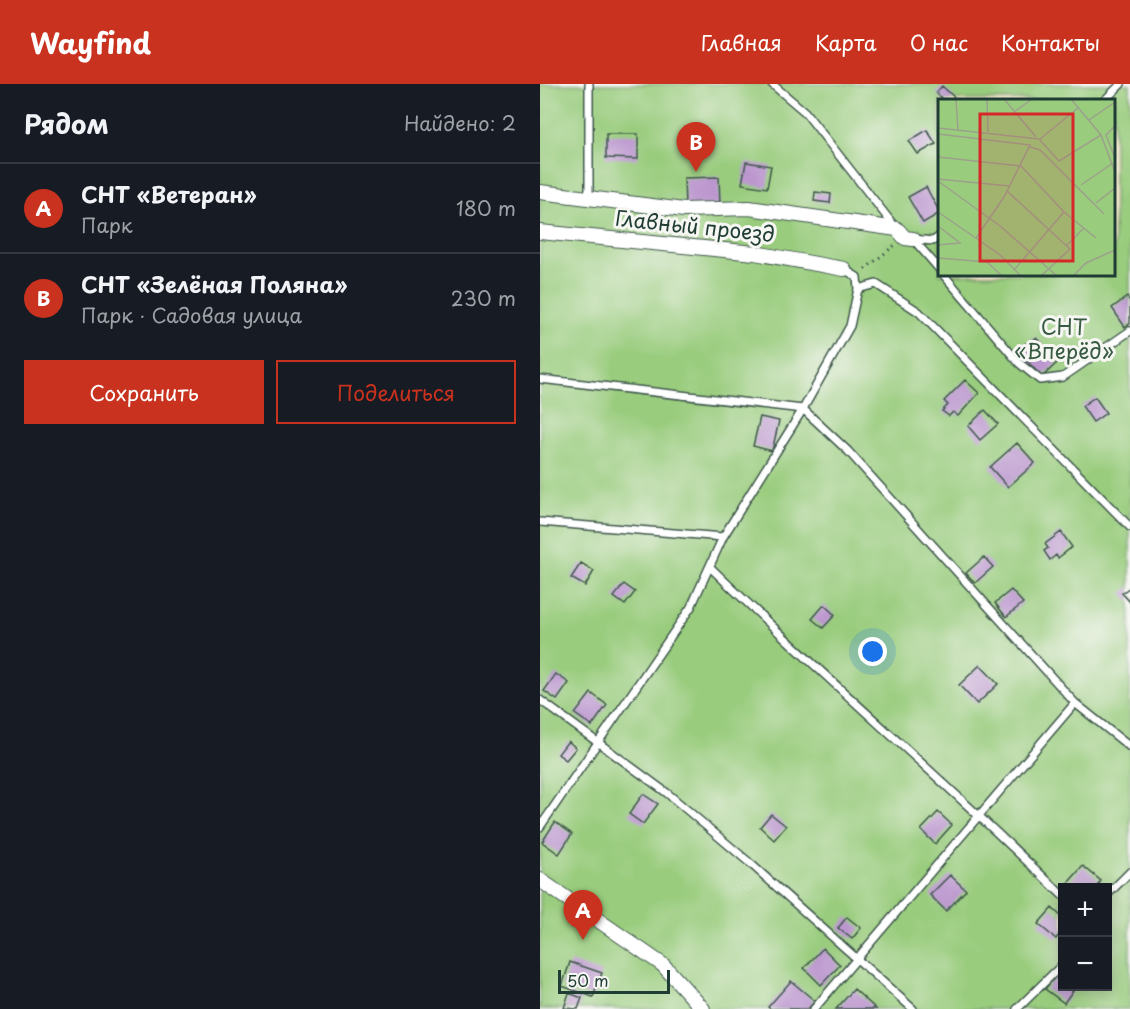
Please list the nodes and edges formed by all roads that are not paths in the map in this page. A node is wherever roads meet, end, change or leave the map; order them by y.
1 (589, 84) edge
2 (772, 84) edge
3 (1121, 84) edge
4 (1106, 99) edge
5 (540, 192) edge
6 (589, 196) junction
7 (540, 232) edge
8 (905, 235) junction
9 (938, 237) edge
10 (844, 269) joint
11 (938, 269) edge
12 (946, 276) edge
13 (858, 289) junction
14 (1130, 331) edge
15 (540, 379) edge
16 (803, 409) junction
17 (540, 522) edge
18 (1130, 527) edge
19 (723, 537) junction
20 (710, 567) junction
21 (540, 700) edge
22 (1075, 703) junction
23 (599, 741) junction
24 (1130, 747) edge
25 (980, 815) junction
26 (540, 827) edge
27 (1130, 872) edge
28 (540, 880) edge
29 (1112, 889) edge
30 (1058, 891) edge
31 (855, 958) junction
32 (1058, 969) edge
33 (703, 1009) edge
34 (814, 1009) edge
35 (913, 1009) edge
36 (1017, 1009) edge

1 - 6 lane
2 - 8 lane
3 - 4 lane
5 - 6 street
6 - 8 street
7 - 10 street, Главный проезд
8 - 9 lane
8 - 11 lane
10 - 13 lane
12 - 14 lane
13 - 16 lane
13 - 18 lane
15 - 16 lane
16 - 19 lane
16 - 22 lane
17 - 19 lane
19 - 20 lane
20 - 23 lane
20 - 25 lane
21 - 23 lane
22 - 24 lane
22 - 25 lane
23 - 26 lane
23 - 31 lane
25 - 30 lane
25 - 31 lane
27 - 29 lane
28 - 33 street
31 - 34 lane
31 - 35 lane
32 - 36 lane

